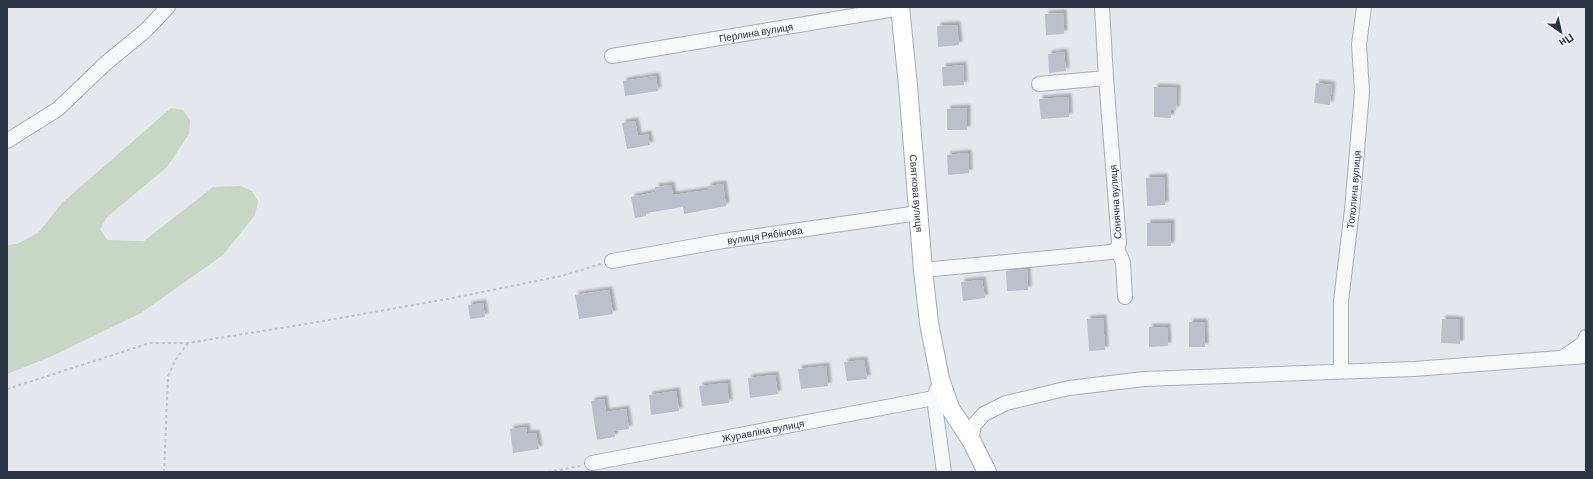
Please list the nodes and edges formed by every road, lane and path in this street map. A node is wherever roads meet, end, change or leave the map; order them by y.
1 (168, 7) edge
2 (1102, 7) edge
3 (1364, 7) edge
4 (900, 8) edge
5 (612, 56) dead end
6 (1106, 78) junction
7 (1039, 84) dead end
8 (7, 141) edge
9 (918, 213) junction
10 (1117, 248) junction
11 (612, 261) joint
12 (922, 270) junction
13 (1125, 297) dead end
14 (1586, 338) edge
15 (188, 343) junction
16 (1586, 356) edge
17 (1561, 358) junction
18 (1341, 371) junction
19 (940, 380) junction
20 (7, 389) edge
21 (934, 398) junction
22 (971, 440) junction
23 (592, 463) joint
24 (164, 472) edge
25 (548, 472) edge
26 (944, 472) edge
27 (987, 472) edge

1 - 8 street
2 - 6 street, Сонячна вулиця
3 - 18 street, Тополина вулиця
4 - 5 street, Перлина вулиця
4 - 9 main road, Святкова вулиця
6 - 7 street
6 - 10 street, Сонячна вулиця
9 - 11 street, вулиця Рябінова
9 - 12 main road, Святкова вулиця
10 - 12 street, Сонячна вулиця
10 - 13 street
11 - 15 path
12 - 19 main road, Святкова вулиця
14 - 17 street
15 - 20 path
15 - 24 path
16 - 17 street
17 - 18 street
18 - 22 street
19 - 21 street
19 - 22 main road, Святкова вулиця
21 - 23 street, Журавліна вулиця
21 - 26 street
22 - 27 main road, Святкова вулиця
23 - 25 path

